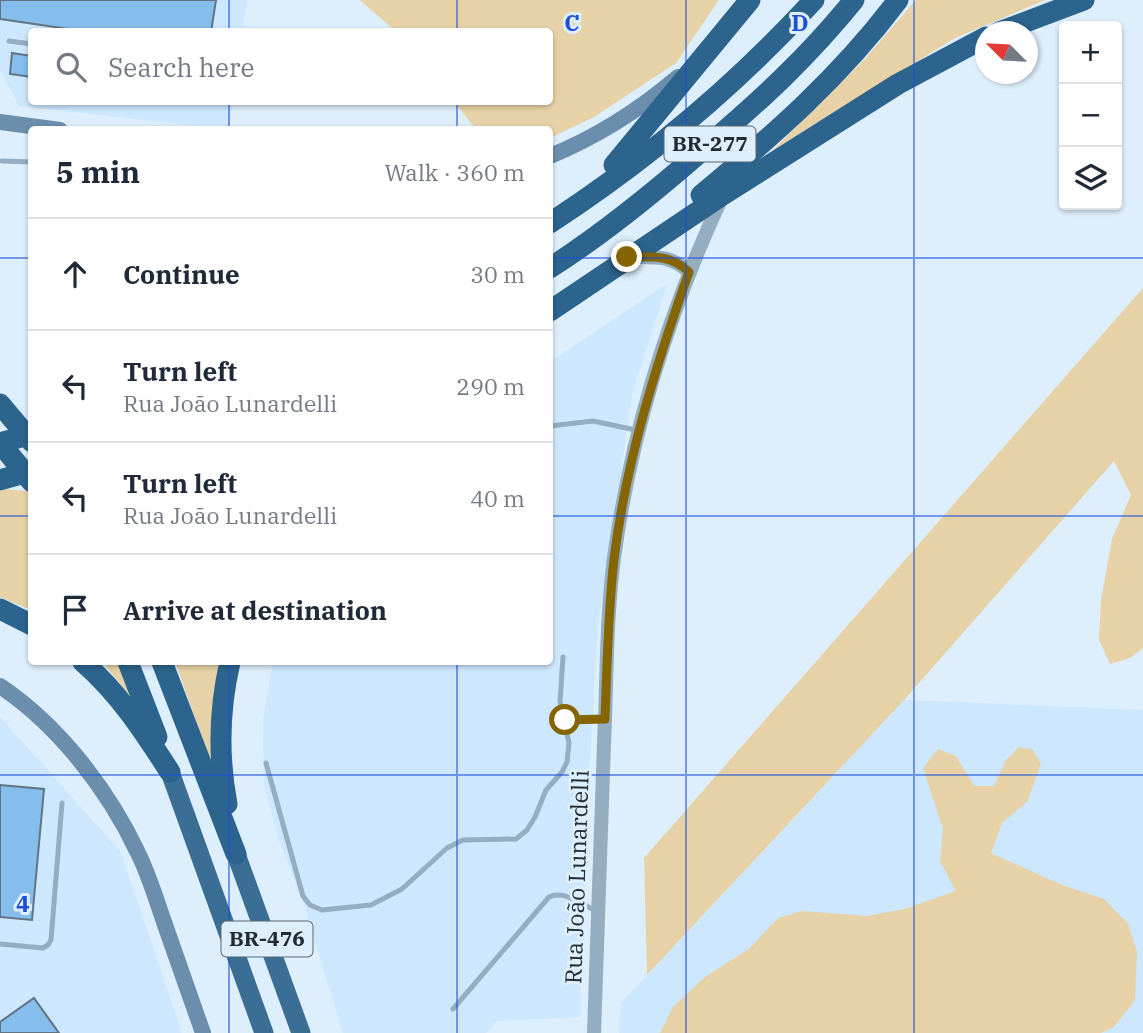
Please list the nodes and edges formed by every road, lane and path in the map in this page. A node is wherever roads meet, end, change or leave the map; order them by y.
1 (735, 0) edge
2 (750, 0) edge
3 (814, 0) edge
4 (854, 0) edge
5 (898, 0) edge
6 (1084, 0) edge
7 (1028, 21) edge
8 (9, 41) dead end
9 (975, 42) edge
10 (28, 43) edge
11 (707, 52) junction
12 (0, 122) edge
13 (30, 126) edge
14 (553, 155) edge
15 (2, 161) dead end
16 (28, 162) edge
17 (724, 194) junction
18 (553, 220) edge
19 (553, 221) edge
20 (627, 257) junction
21 (553, 266) edge
22 (689, 272) junction
23 (553, 308) edge
24 (0, 404) edge
25 (553, 426) edge
26 (640, 431) junction
27 (28, 435) edge
28 (28, 437) edge
29 (0, 443) edge
30 (28, 472) edge
31 (28, 477) edge
32 (0, 480) edge
33 (0, 609) edge
34 (28, 623) edge
35 (563, 657) dead end
36 (86, 665) edge
37 (129, 665) edge
38 (163, 665) edge
39 (230, 665) edge
40 (0, 686) edge
41 (605, 719) junction
42 (565, 720) junction
43 (266, 763) dead end
44 (170, 772) junction
45 (62, 803) dead end
46 (236, 854) junction
47 (598, 913) junction
48 (0, 944) edge
49 (453, 1009) dead end
50 (203, 1033) edge
51 (264, 1033) edge
52 (301, 1033) edge
53 (594, 1033) edge

1 - 11 highway
2 - 11 highway
3 - 19 highway, BR-277
4 - 21 highway, BR-277
5 - 20 highway
6 - 7 highway
8 - 10 lane
9 - 17 highway
11 - 14 main road
11 - 18 highway
12 - 13 main road
15 - 16 lane
17 - 20 highway
17 - 22 street, Rua João Lunardelli
20 - 22 street
20 - 23 highway
22 - 26 street, Rua João Lunardelli
24 - 28 highway
25 - 26 lane
26 - 41 street, Rua João Lunardelli
27 - 29 highway, bridge
29 - 31 highway
30 - 32 highway, bridge
33 - 34 highway
35 - 42 lane
36 - 44 highway
37 - 44 highway
38 - 46 highway
39 - 46 highway
40 - 50 main road
41 - 42 lane
41 - 47 street, Rua João Lunardelli
42 - 43 lane
44 - 51 highway, BR-476
45 - 48 lane
46 - 52 highway, BR-476
47 - 49 lane
47 - 53 street, Rua João Lunardelli

